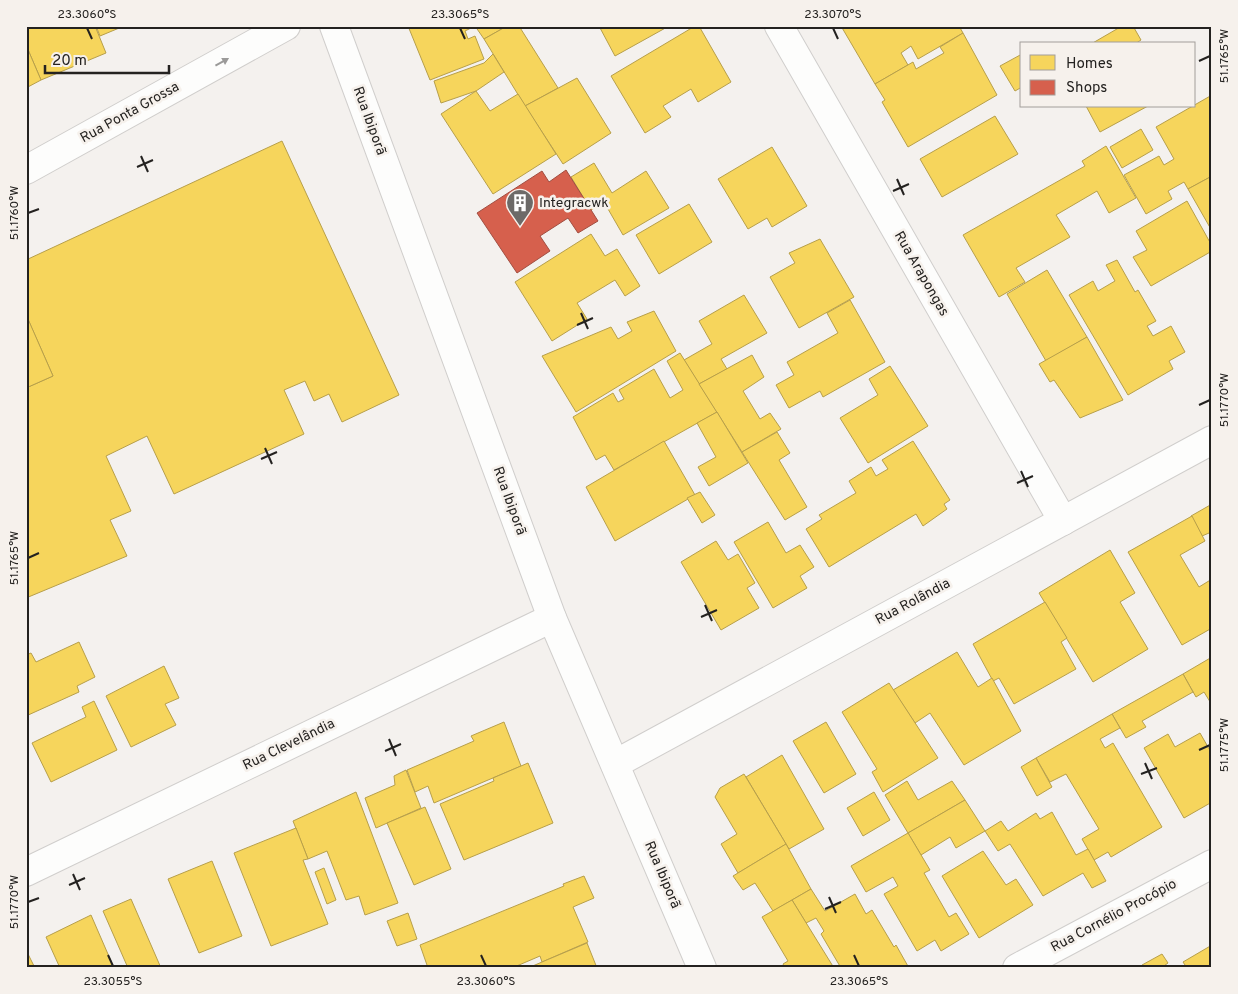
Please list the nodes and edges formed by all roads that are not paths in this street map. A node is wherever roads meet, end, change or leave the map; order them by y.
1 (286, 26) edge
2 (334, 26) edge
3 (779, 26) edge
4 (26, 170) edge
5 (1212, 440) edge
6 (1064, 521) junction
7 (552, 618) junction
8 (615, 764) junction
9 (1212, 864) edge
10 (26, 872) edge
11 (702, 968) edge
12 (1017, 968) edge

4 -> 1 street, Rua Ponta Grossa
2 - 7 street, Rua Ibiporã
3 - 6 street, Rua Arapongas
5 - 6 street, Rua Rolândia
6 - 8 street, Rua Rolândia
7 - 8 street, Rua Ibiporã
7 - 10 street, Rua Clevelândia
8 - 11 street, Rua Ibiporã
9 - 12 street, Rua Cornélio Procópio

